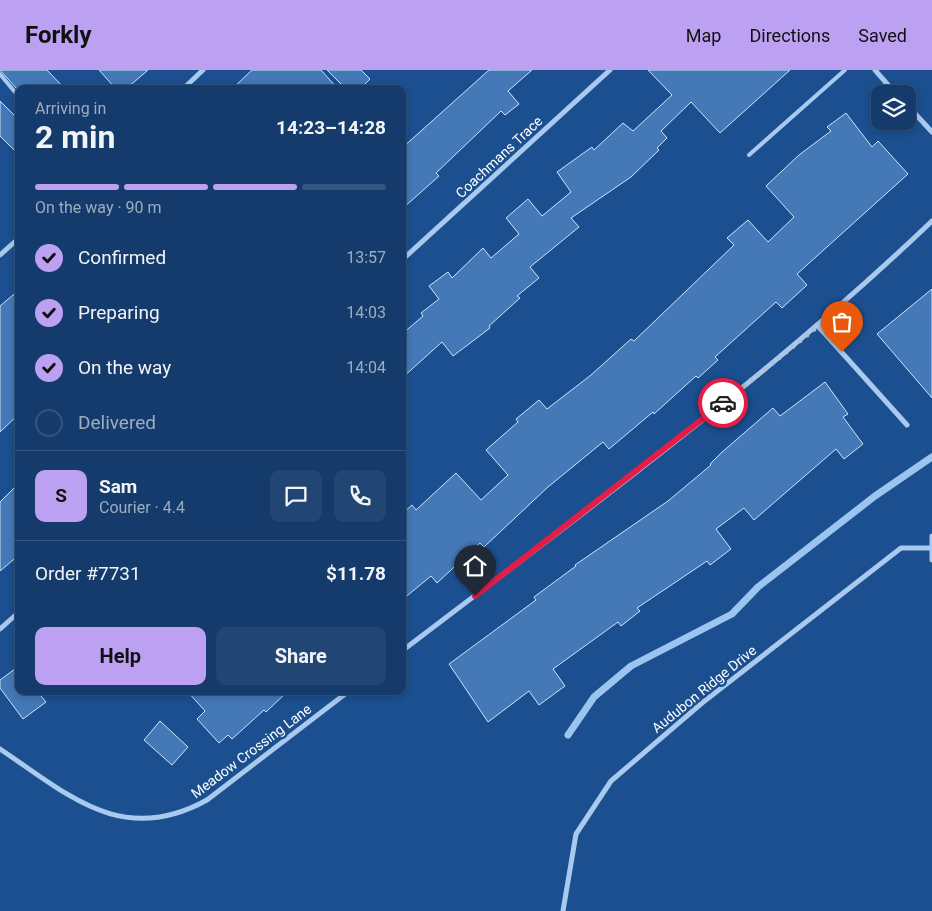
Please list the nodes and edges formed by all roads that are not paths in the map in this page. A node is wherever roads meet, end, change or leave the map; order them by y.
1 (610, 70) edge
2 (845, 70) edge
3 (875, 70) edge
4 (200, 71) edge
5 (0, 74) edge
6 (187, 85) edge
7 (888, 85) edge
8 (15, 92) edge
9 (916, 115) edge
10 (932, 132) edge
11 (749, 155) dead end
12 (932, 221) edge
13 (15, 242) edge
14 (0, 255) edge
15 (406, 256) edge
16 (818, 326) junction
17 (907, 425) dead end
18 (932, 536) edge
19 (931, 548) junction
20 (932, 560) edge
21 (15, 616) edge
22 (0, 629) edge
23 (406, 648) edge
24 (345, 695) edge
25 (0, 749) edge
26 (563, 911) edge

1 - 15 street, Coachmans Trace
2 - 11 lane
3 - 7 street
4 - 6 street
5 - 8 lane
9 - 10 street
12 - 16 street
13 - 14 street
16 - 17 street
16 - 23 street
18 - 19 street
19 - 20 street
19 - 26 street, Audubon Ridge Drive
21 - 22 street
24 - 25 street, Meadow Crossing Lane

